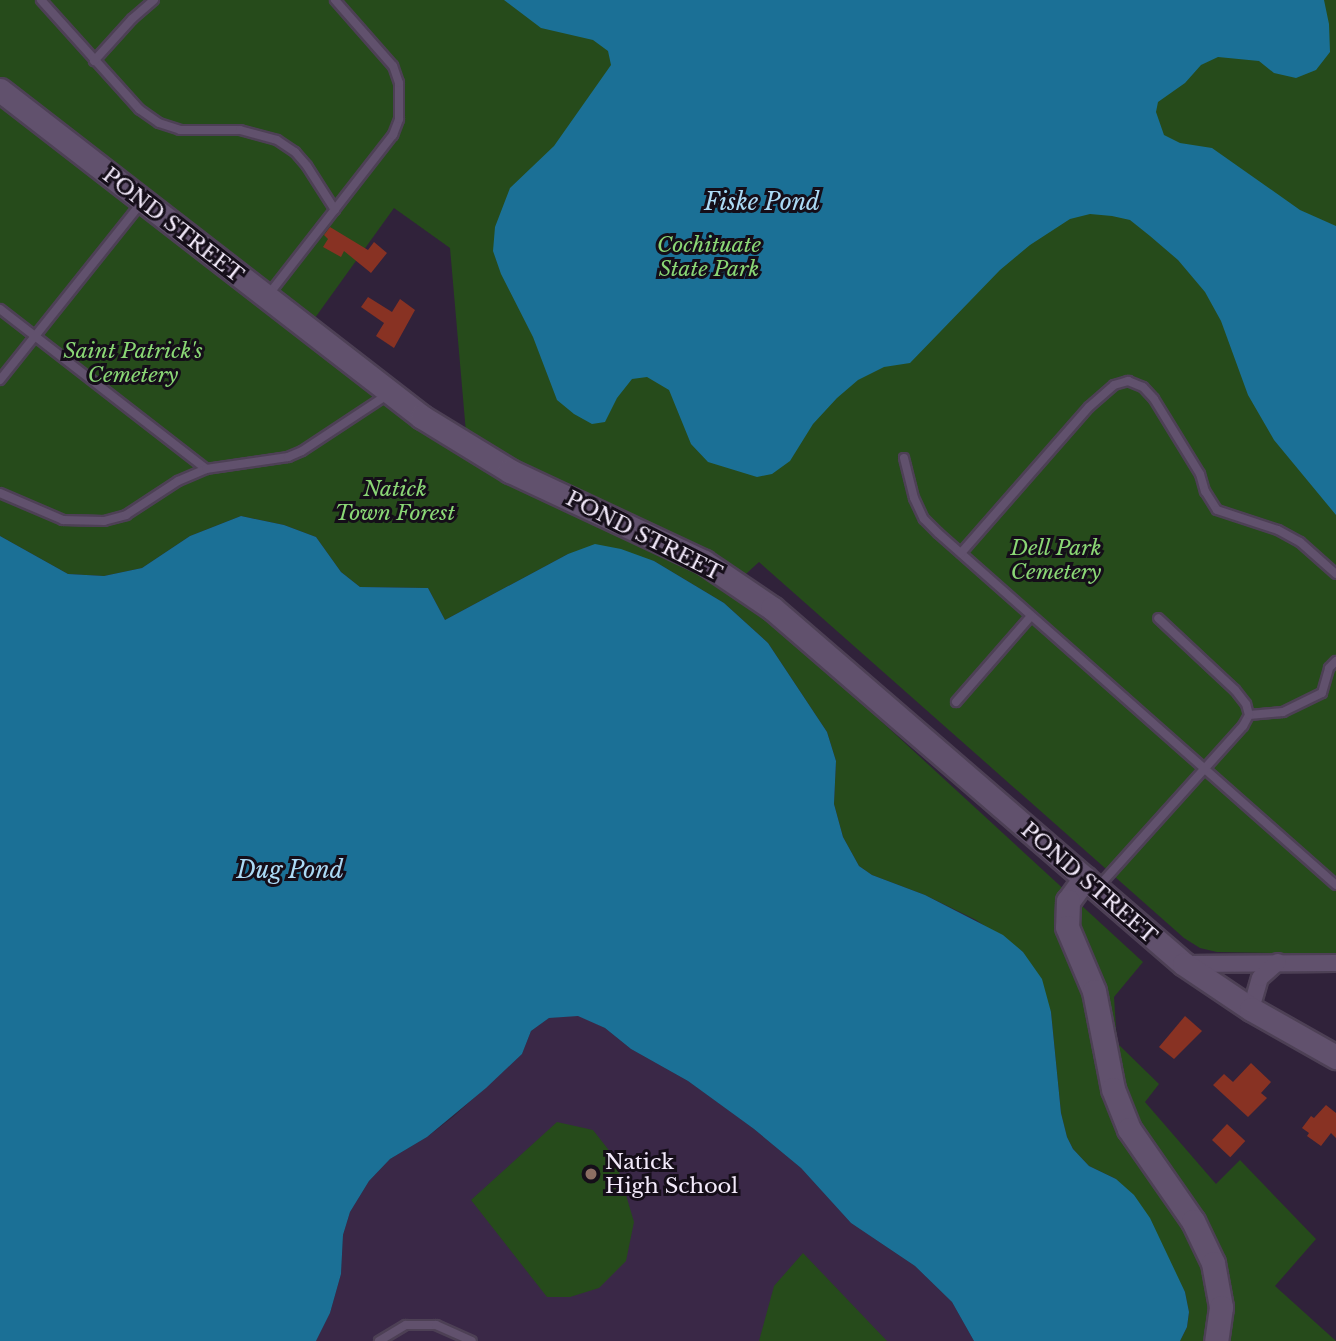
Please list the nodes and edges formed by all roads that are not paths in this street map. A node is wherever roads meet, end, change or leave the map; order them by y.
1 (41, 0) edge
2 (154, 0) edge
3 (335, 0) edge
4 (94, 61) junction
5 (0, 90) edge
6 (142, 202) junction
7 (335, 210) junction
8 (267, 298) junction
9 (0, 309) edge
10 (34, 336) junction
11 (0, 380) edge
12 (389, 393) junction
13 (904, 458) dead end
14 (206, 469) junction
15 (0, 492) edge
16 (961, 553) junction
17 (1336, 574) edge
18 (1031, 616) junction
19 (1158, 618) dead end
20 (1336, 662) edge
21 (956, 702) dead end
22 (1249, 715) junction
23 (1205, 769) junction
24 (1091, 884) junction
25 (1336, 885) edge
26 (1278, 962) junction
27 (1336, 963) edge
28 (1184, 964) junction
29 (1251, 1009) junction
30 (1336, 1057) edge
31 (379, 1341) edge
32 (472, 1341) edge
33 (1216, 1341) edge

1 - 4 lane
2 - 4 lane
3 - 7 lane
4 - 7 lane
5 - 6 street, POND STREET
6 - 8 street, POND STREET
6 - 10 lane
7 - 8 lane
8 - 12 street, POND STREET
9 - 10 lane
10 - 11 lane
10 - 14 lane
12 - 14 lane
12 - 24 street, POND STREET
13 - 16 lane
14 - 15 lane
16 - 17 lane
16 - 18 lane
18 - 21 lane
18 - 23 lane
19 - 22 lane
20 - 22 lane
22 - 23 lane
23 - 24 lane
23 - 25 lane
24 - 28 street, POND STREET
24 - 33 street
26 - 27 street
26 - 28 street
26 - 29 street
28 - 29 street, POND STREET
29 - 30 street, POND STREET
31 - 32 lane

